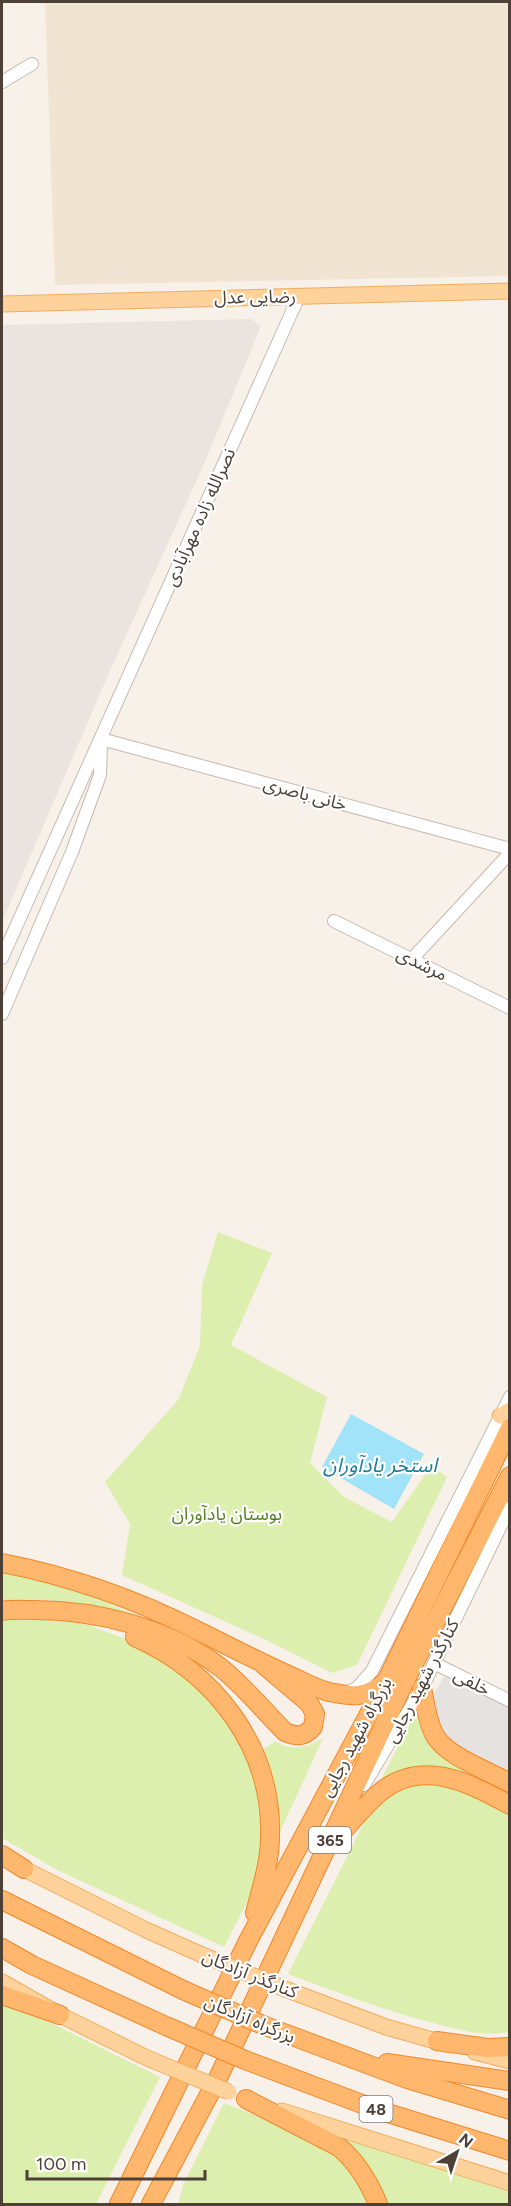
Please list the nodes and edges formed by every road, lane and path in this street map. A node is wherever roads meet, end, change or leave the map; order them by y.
1 (32, 64) dead end
2 (2, 82) edge
3 (510, 291) edge
4 (299, 296) junction
5 (2, 304) edge
6 (101, 739) junction
7 (510, 851) edge
8 (334, 921) dead end
9 (2, 958) edge
10 (412, 959) junction
11 (510, 1008) edge
12 (2, 1014) edge
13 (510, 1397) edge
14 (506, 1418) edge
15 (508, 1486) edge
16 (510, 1507) edge
17 (2, 1563) edge
18 (2, 1611) edge
19 (78, 1612) junction
20 (434, 1663) junction
21 (264, 1665) junction
22 (386, 1682) junction
23 (422, 1688) junction
24 (344, 1695) junction
25 (510, 1701) edge
26 (510, 1783) edge
27 (510, 1805) edge
28 (325, 1851) junction
29 (2, 1856) edge
30 (24, 1869) joint
31 (2, 1900) edge
32 (248, 1941) junction
33 (2, 1948) edge
34 (2, 1982) edge
35 (2, 1995) edge
36 (60, 2015) junction
37 (437, 2041) junction
38 (510, 2047) edge
39 (347, 2057) junction
40 (510, 2061) edge
41 (510, 2081) edge
42 (246, 2099) junction
43 (510, 2110) edge
44 (510, 2151) edge
45 (170, 2167) junction
46 (130, 2182) junction
47 (510, 2183) edge
48 (110, 2205) edge
49 (119, 2205) edge
50 (151, 2205) edge
51 (167, 2205) edge
52 (378, 2205) edge

1 - 2 street
3 - 4 main road, رضایی عدل
4 - 5 main road, رضایی عدل
4 - 6 street, نصرالله زاده مهرآبادی
6 - 7 street, خانی باصری
6 - 9 street, نصرالله زاده مهرآبادی
6 - 12 street, نصرالله زاده مهرآبادی
7 - 10 street
8 - 10 street, مرشدی
10 - 11 street, مرشدی
13 - 14 street
14 - 22 highway, بزرگراه شهید رجایی / 365
14 - 24 street
15 - 28 highway, بزرگراه شهید رجایی / 365
16 - 20 street, کنارگذر شهید رجایی
17 - 21 highway
18 - 19 highway
19 - 21 highway
19 - 32 highway
20 - 23 street, کنارگذر شهید رجایی
20 - 25 street, خلفی
21 - 24 highway
22 - 24 highway
22 - 32 highway, بزرگراه شهید رجایی / 365
23 - 26 highway
23 - 28 street, کنارگذر شهید رجایی
27 - 28 highway
28 - 45 highway, بزرگراه شهید رجایی / 365
29 - 30 highway
30 - 37 main road, کنارگذر آزادگان, bridge
31 - 39 highway, بزرگراه آزادگان / 48, bridge
32 - 46 highway, بزرگراه شهید رجایی / 365
33 - 44 highway, 48, bridge
34 - 36 main road
35 - 36 highway
36 - 42 main road, bridge
37 - 38 highway
37 - 40 main road, کنارگذر آزادگان
39 - 41 highway
39 - 43 highway, بزرگراه آزادگان / 48
42 - 47 main road
42 - 52 highway
45 - 50 highway, بزرگراه شهید رجایی / 365
45 - 51 highway
46 - 48 highway
46 - 49 highway, بزرگراه شهید رجایی / 365

